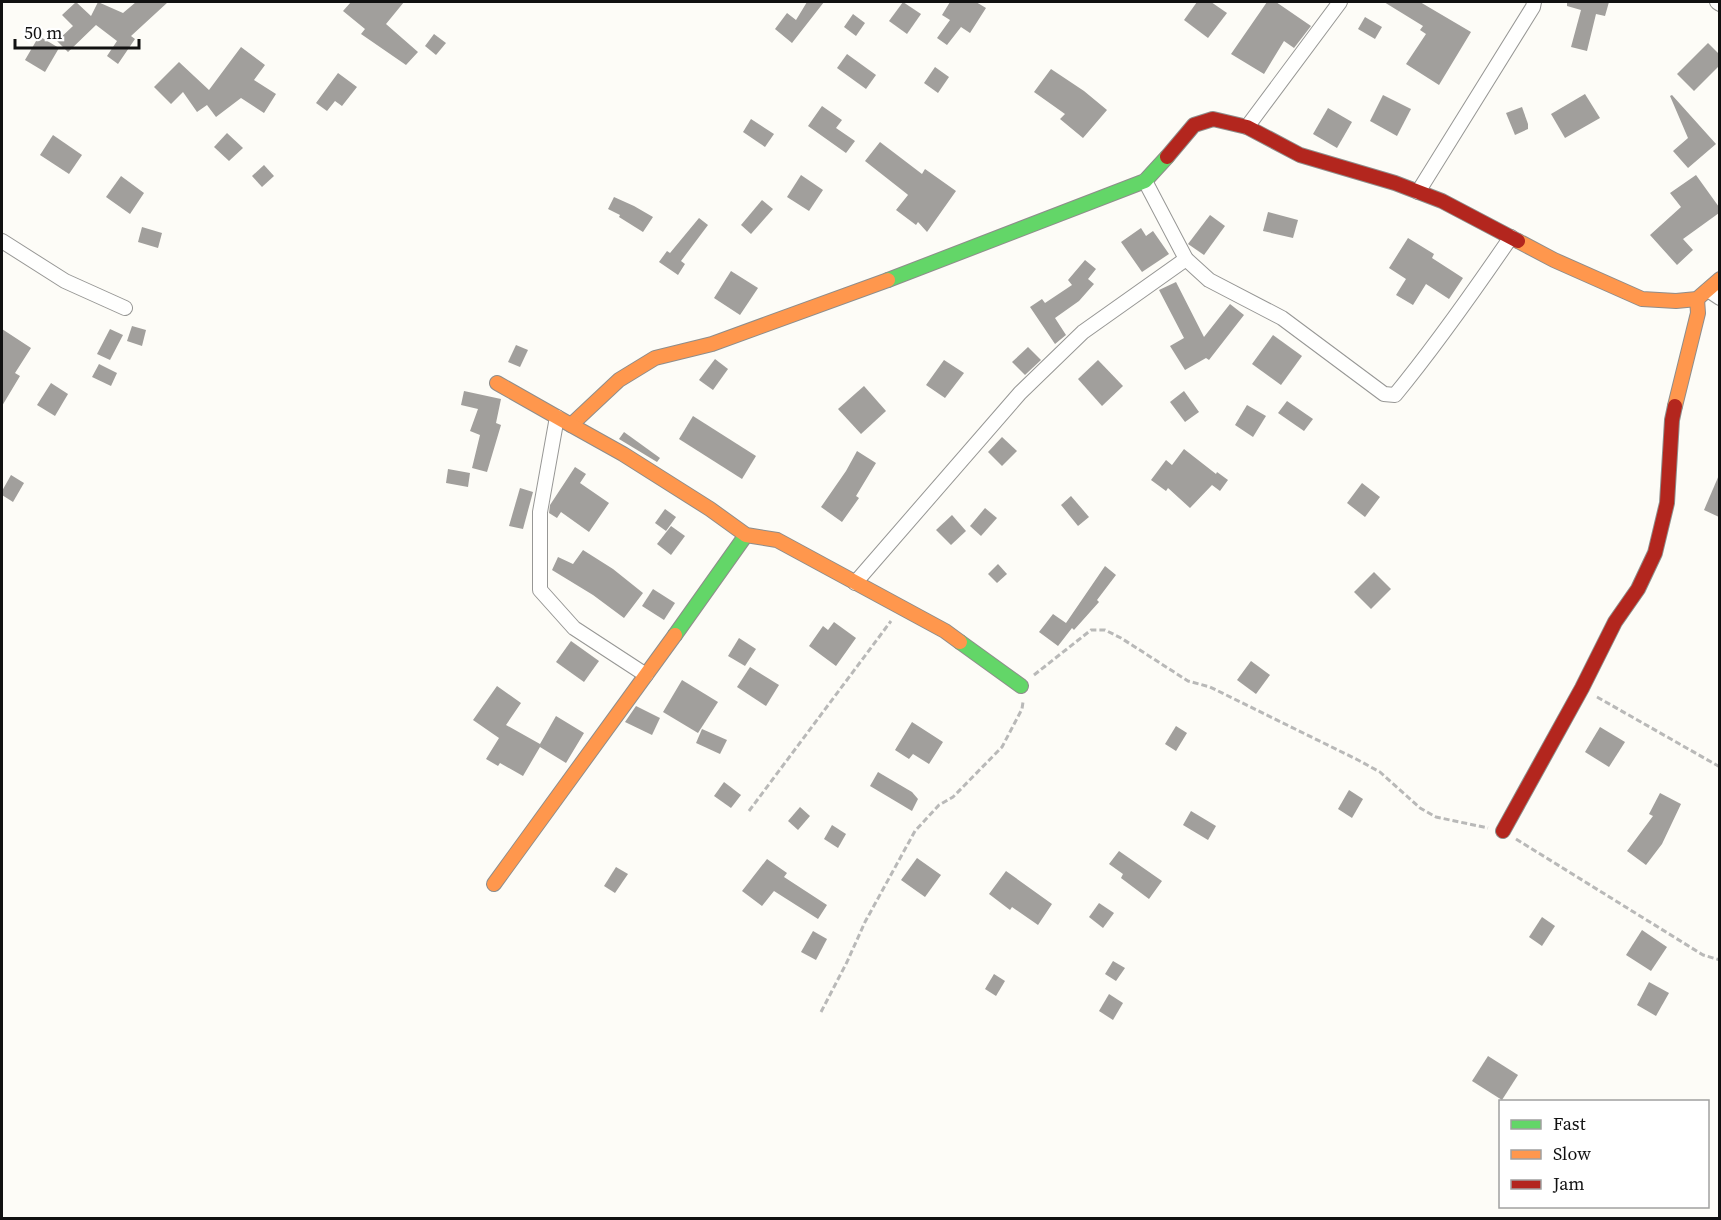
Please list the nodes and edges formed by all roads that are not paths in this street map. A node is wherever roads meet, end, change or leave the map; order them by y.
1 (1340, 2) edge
2 (1534, 2) edge
3 (1247, 127) junction
4 (1145, 181) junction
5 (1418, 192) junction
6 (1511, 237) junction
7 (2, 241) edge
8 (1186, 259) junction
9 (1719, 279) edge
10 (1708, 296) edge
11 (125, 308) dead end
12 (497, 383) dead end
13 (557, 417) junction
14 (571, 424) junction
15 (746, 535) junction
16 (855, 583) junction
17 (646, 675) junction
18 (1021, 686) road end
19 (1503, 831) road end
20 (494, 884) dead end

1 - 3 street
2 - 5 street
3 - 4 street
3 - 5 street
4 - 8 street
4 - 14 street
5 - 6 street
6 - 8 street
6 - 10 street
7 - 11 street
8 - 16 street
9 - 10 street
10 - 19 street
12 - 13 street
13 - 14 street
13 - 17 street
14 - 15 street
15 - 16 street
15 - 17 street
16 - 18 street
17 - 20 street

